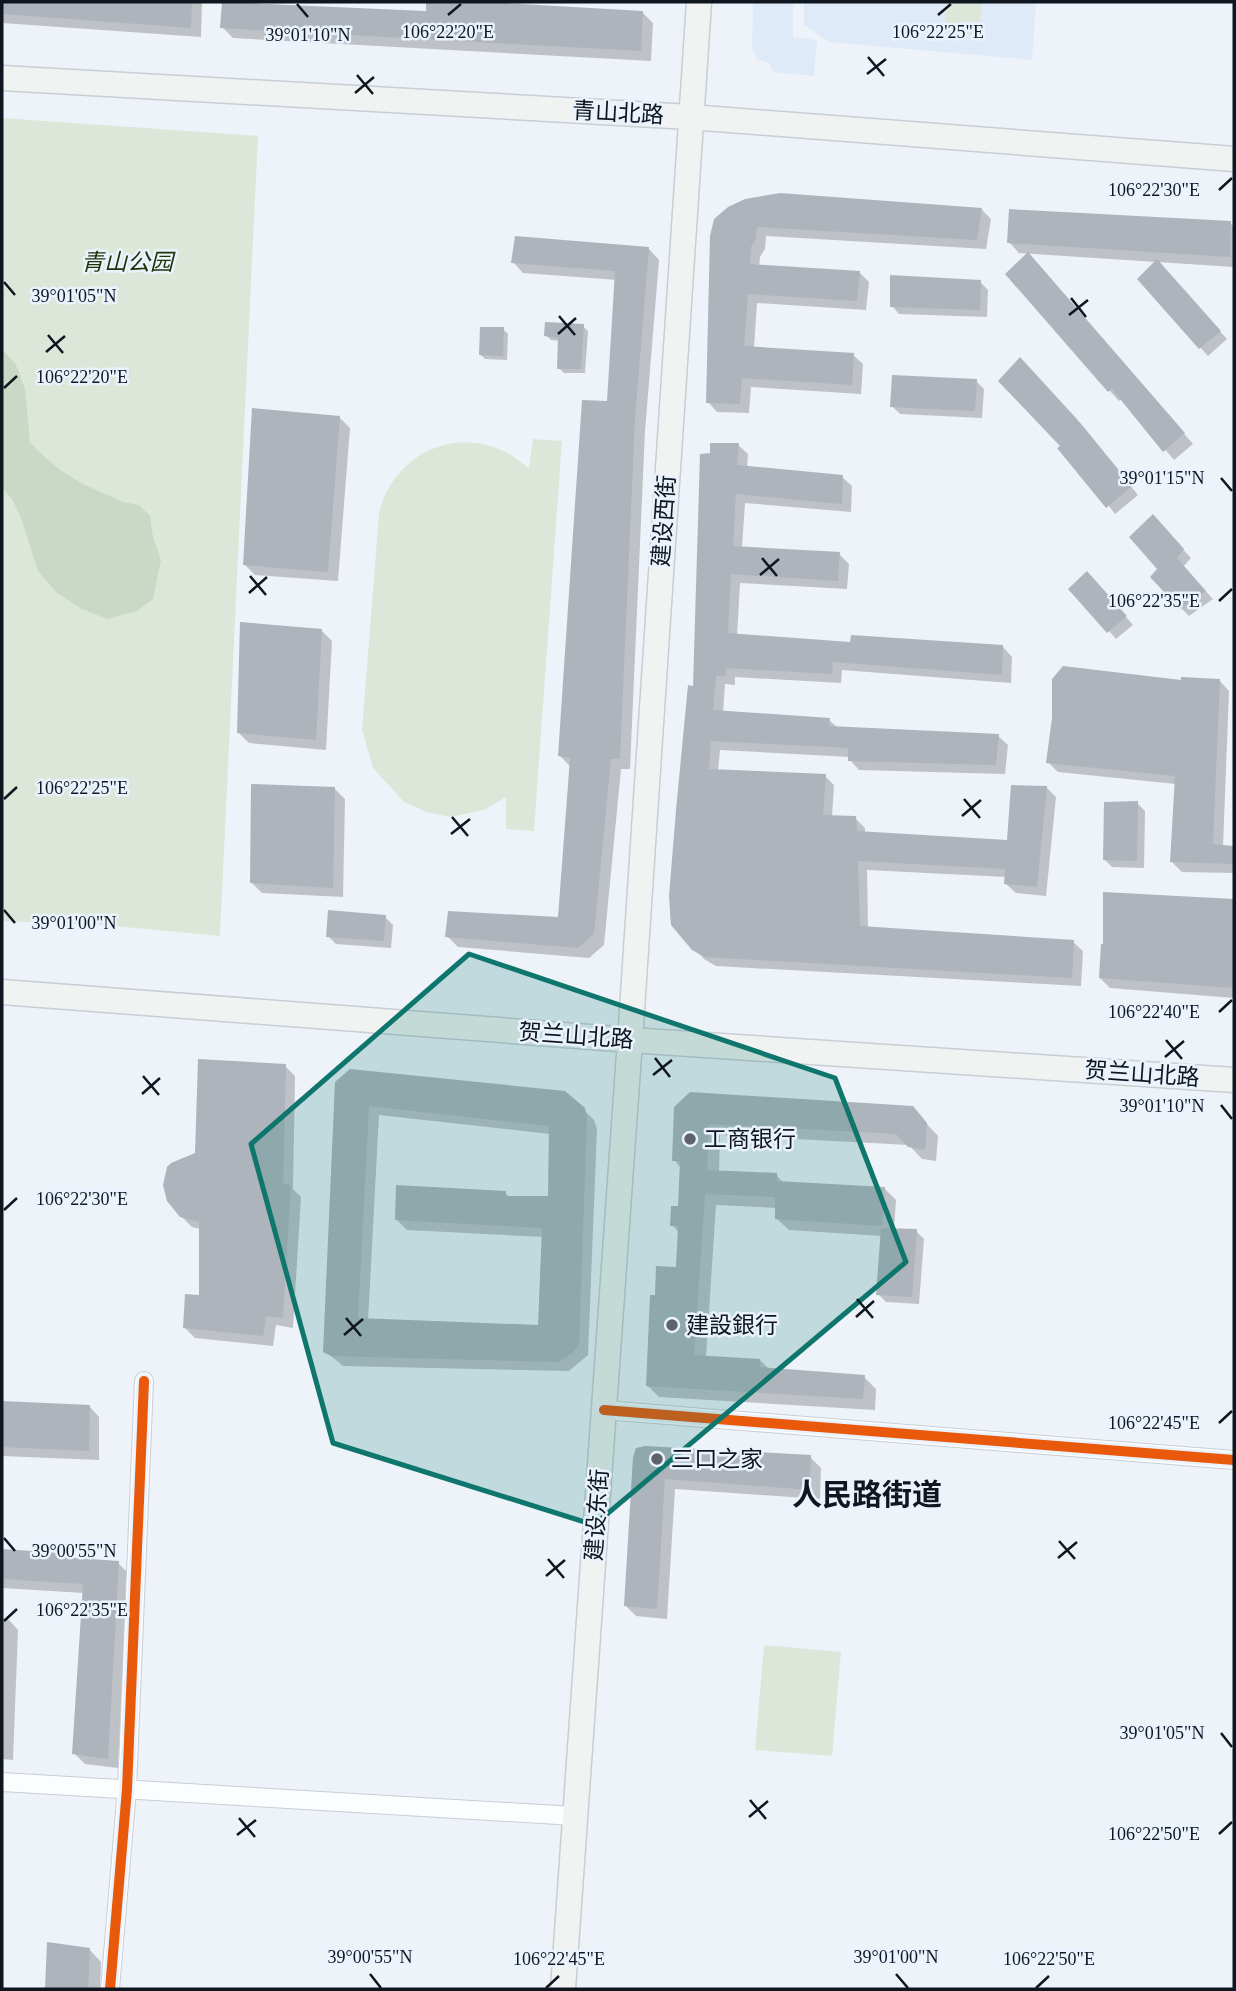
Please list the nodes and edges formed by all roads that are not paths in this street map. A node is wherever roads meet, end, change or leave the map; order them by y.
1 (699, 2) edge
2 (2, 78) edge
3 (690, 117) junction
4 (1234, 159) edge
5 (2, 992) edge
6 (631, 1040) junction
7 (1234, 1080) edge
8 (144, 1381) dead end
9 (604, 1410) junction
10 (1234, 1460) edge
11 (2, 1782) edge
12 (127, 1789) junction
13 (575, 1816) junction
14 (110, 1989) edge
15 (563, 1989) edge

1 - 3 main road, 建设西街
2 - 3 main road, 青山北路
3 - 4 main road, 青山北路
3 - 6 main road, 建设西街
5 - 6 main road, 贺兰山北路
6 - 7 main road, 贺兰山北路
6 - 9 main road, 建设东街
8 - 12 street
9 - 10 street
9 - 13 main road, 建设东街
11 - 12 street
12 - 13 street
12 - 14 street
13 - 15 main road, 建设东街

